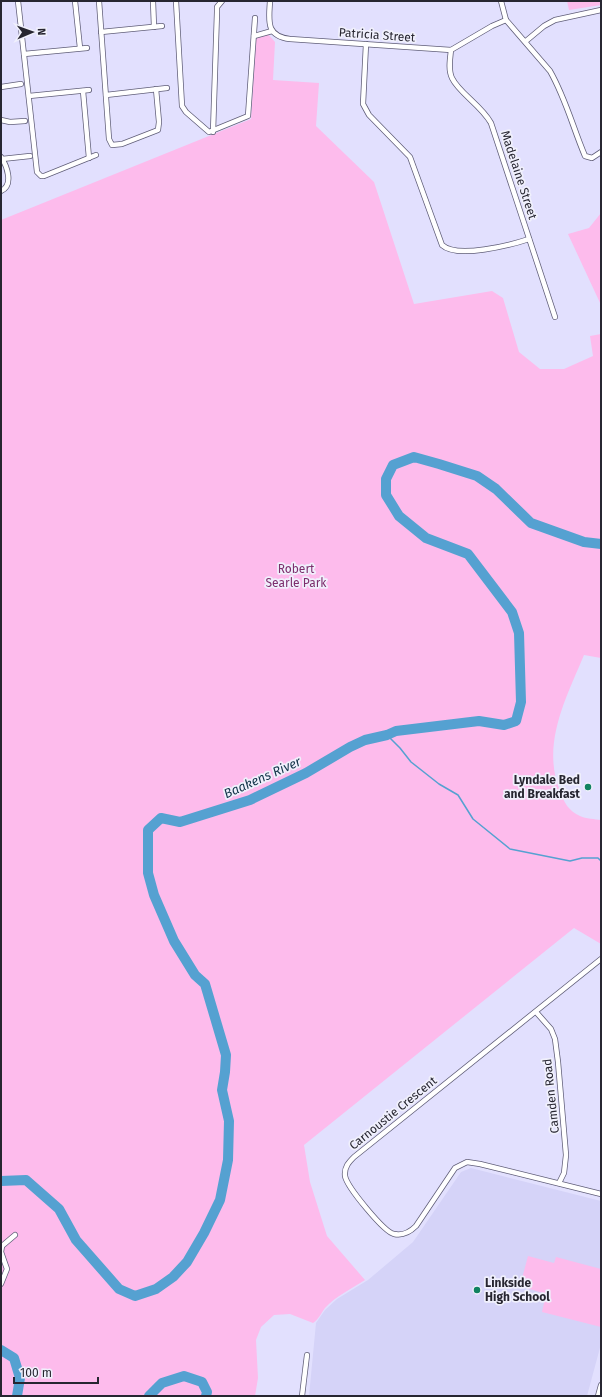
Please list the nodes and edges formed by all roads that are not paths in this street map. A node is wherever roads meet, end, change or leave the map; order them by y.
1 (18, 1) edge
2 (75, 1) edge
3 (99, 1) edge
4 (153, 1) edge
5 (176, 1) edge
6 (222, 1) edge
7 (270, 1) edge
8 (502, 1) edge
9 (601, 10) edge
10 (255, 18) dead end
11 (506, 20) junction
12 (162, 26) dead end
13 (154, 27) junction
14 (272, 31) junction
15 (101, 32) junction
16 (254, 36) junction
17 (526, 41) junction
18 (366, 44) junction
19 (80, 48) junction
20 (87, 48) dead end
21 (451, 50) junction
22 (24, 54) junction
23 (21, 84) dead end
24 (1, 86) edge
25 (166, 88) dead end
26 (156, 89) junction
27 (89, 90) dead end
28 (83, 91) junction
29 (106, 95) junction
30 (28, 96) junction
31 (1, 120) edge
32 (25, 121) dead end
33 (213, 132) junction
34 (601, 152) edge
35 (96, 155) dead end
36 (30, 156) dead end
37 (1, 158) edge
38 (89, 158) junction
39 (1, 191) edge
40 (530, 239) junction
41 (555, 318) dead end
42 (601, 959) edge
43 (536, 1012) junction
44 (559, 1183) junction
45 (601, 1194) edge
46 (15, 1235) dead end
47 (1, 1284) edge
48 (307, 1355) dead end
49 (601, 1385) edge
50 (302, 1396) edge
51 (598, 1396) edge

1 - 22 street
2 - 19 street
3 - 15 street
4 - 13 street
5 - 33 street
6 - 33 street
7 - 14 street
8 - 11 street
9 - 17 street
10 - 16 street
11 - 17 street
11 - 21 street
12 - 13 street
13 - 15 street
14 - 16 street
14 - 18 street, Patricia Street
15 - 29 street
16 - 33 street
17 - 34 street
18 - 21 street, Patricia Street
18 - 40 street
19 - 20 street
19 - 22 street
21 - 40 street, Madelaine Street
22 - 30 street
23 - 24 street
25 - 26 street
26 - 29 street
26 - 29 street
27 - 28 street
28 - 30 street
28 - 38 street
30 - 38 street
31 - 32 street
35 - 38 street
36 - 37 street
37 - 39 street
40 - 41 street, Madelaine Street
42 - 43 street, Carnoustie Crescent
43 - 44 street, Camden Road
43 - 44 street, Carnoustie Crescent
44 - 45 street, Carnoustie Crescent
46 - 47 street
48 - 50 street
49 - 51 street

